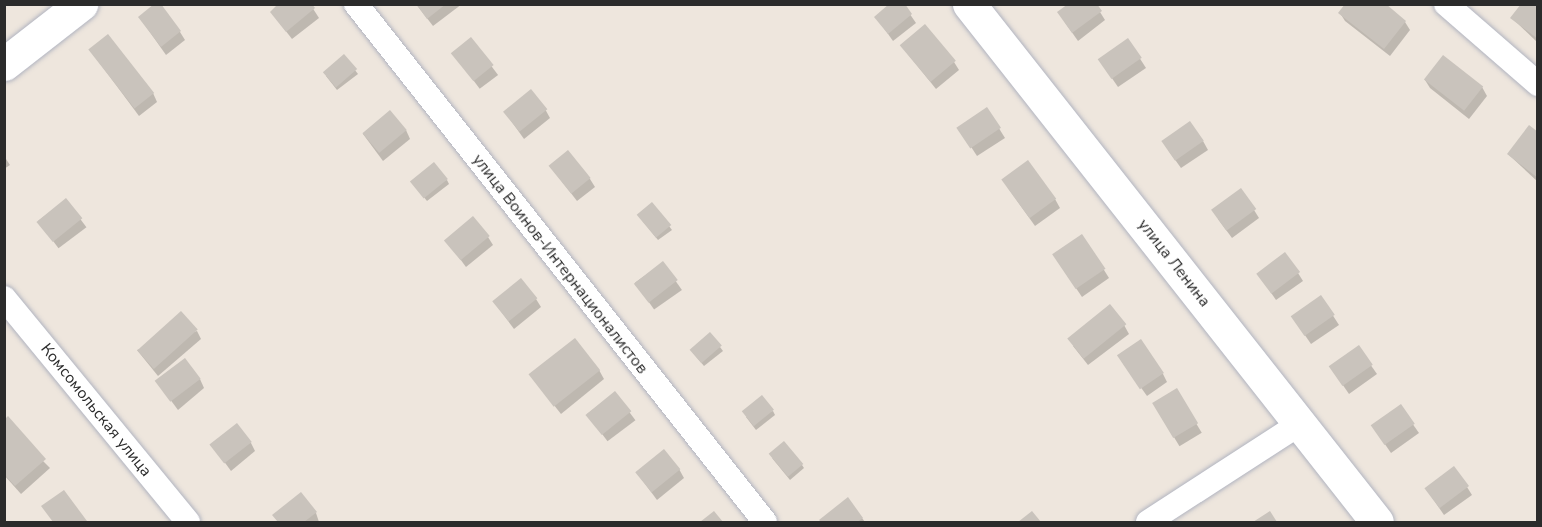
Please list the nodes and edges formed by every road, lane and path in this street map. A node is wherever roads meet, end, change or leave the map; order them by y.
1 (81, 4) edge
2 (356, 4) edge
3 (969, 4) edge
4 (1446, 4) edge
5 (4, 64) edge
6 (1538, 84) edge
7 (4, 298) edge
8 (1301, 423) junction
9 (188, 522) edge
10 (765, 522) edge
11 (1148, 522) edge
12 (1377, 522) edge

1 - 5 main road
2 - 10 street, улица Воинов-Интернационалистов
3 - 8 main road, улица Ленина
4 - 6 street
7 - 9 street, Комсомольская улица
8 - 11 street
8 - 12 main road, улица Ленина

